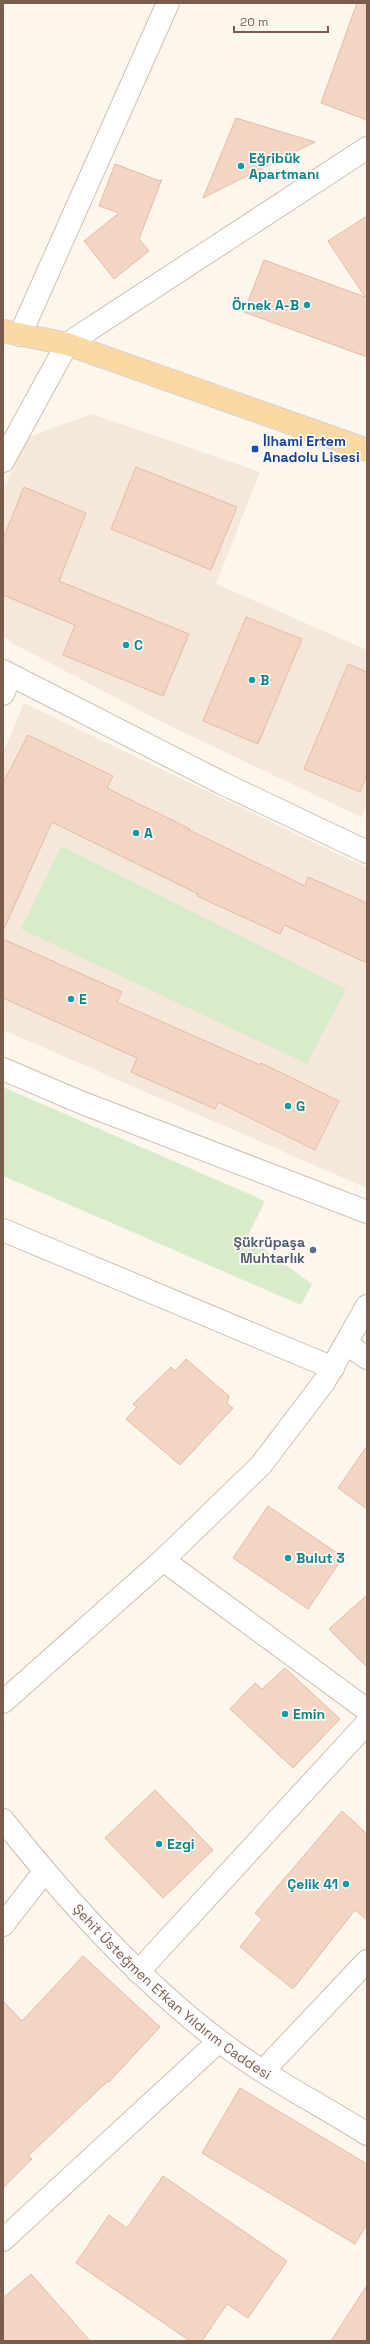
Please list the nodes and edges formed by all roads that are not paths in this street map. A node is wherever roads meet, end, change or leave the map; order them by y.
1 (168, 3) edge
2 (367, 148) edge
3 (12, 333) edge
4 (68, 344) junction
5 (367, 450) edge
6 (3, 461) edge
7 (5, 680) edge
8 (367, 852) edge
9 (3, 1069) edge
10 (367, 1212) edge
11 (3, 1230) edge
12 (367, 1306) edge
13 (347, 1344) junction
14 (367, 1358) edge
15 (333, 1368) junction
16 (164, 1560) junction
17 (3, 1702) edge
18 (367, 1710) edge
19 (367, 1723) edge
20 (3, 1820) edge
21 (44, 1872) junction
22 (3, 1925) edge
23 (367, 1960) edge
24 (138, 1972) junction
25 (219, 2041) junction
26 (264, 2070) junction
27 (367, 2134) edge
28 (3, 2240) edge

1 - 3 street
2 - 4 street
3 - 4 main road
4 - 5 main road
4 - 6 street
7 - 8 street
9 - 10 street
11 - 15 street
12 - 13 street
13 - 14 street
13 - 15 street
15 - 16 street
16 - 17 street
16 - 18 street
19 - 24 street
20 - 21 street, Şehit Üsteğmen Efkan Yıldırım Caddesi
21 - 22 street
21 - 24 street, Şehit Üsteğmen Efkan Yıldırım Caddesi
23 - 26 street
24 - 25 street, Şehit Üsteğmen Efkan Yıldırım Caddesi
25 - 26 street, Şehit Üsteğmen Efkan Yıldırım Caddesi
25 - 28 street
26 - 27 street, Şehit Üsteğmen Efkan Yıldırım Caddesi

